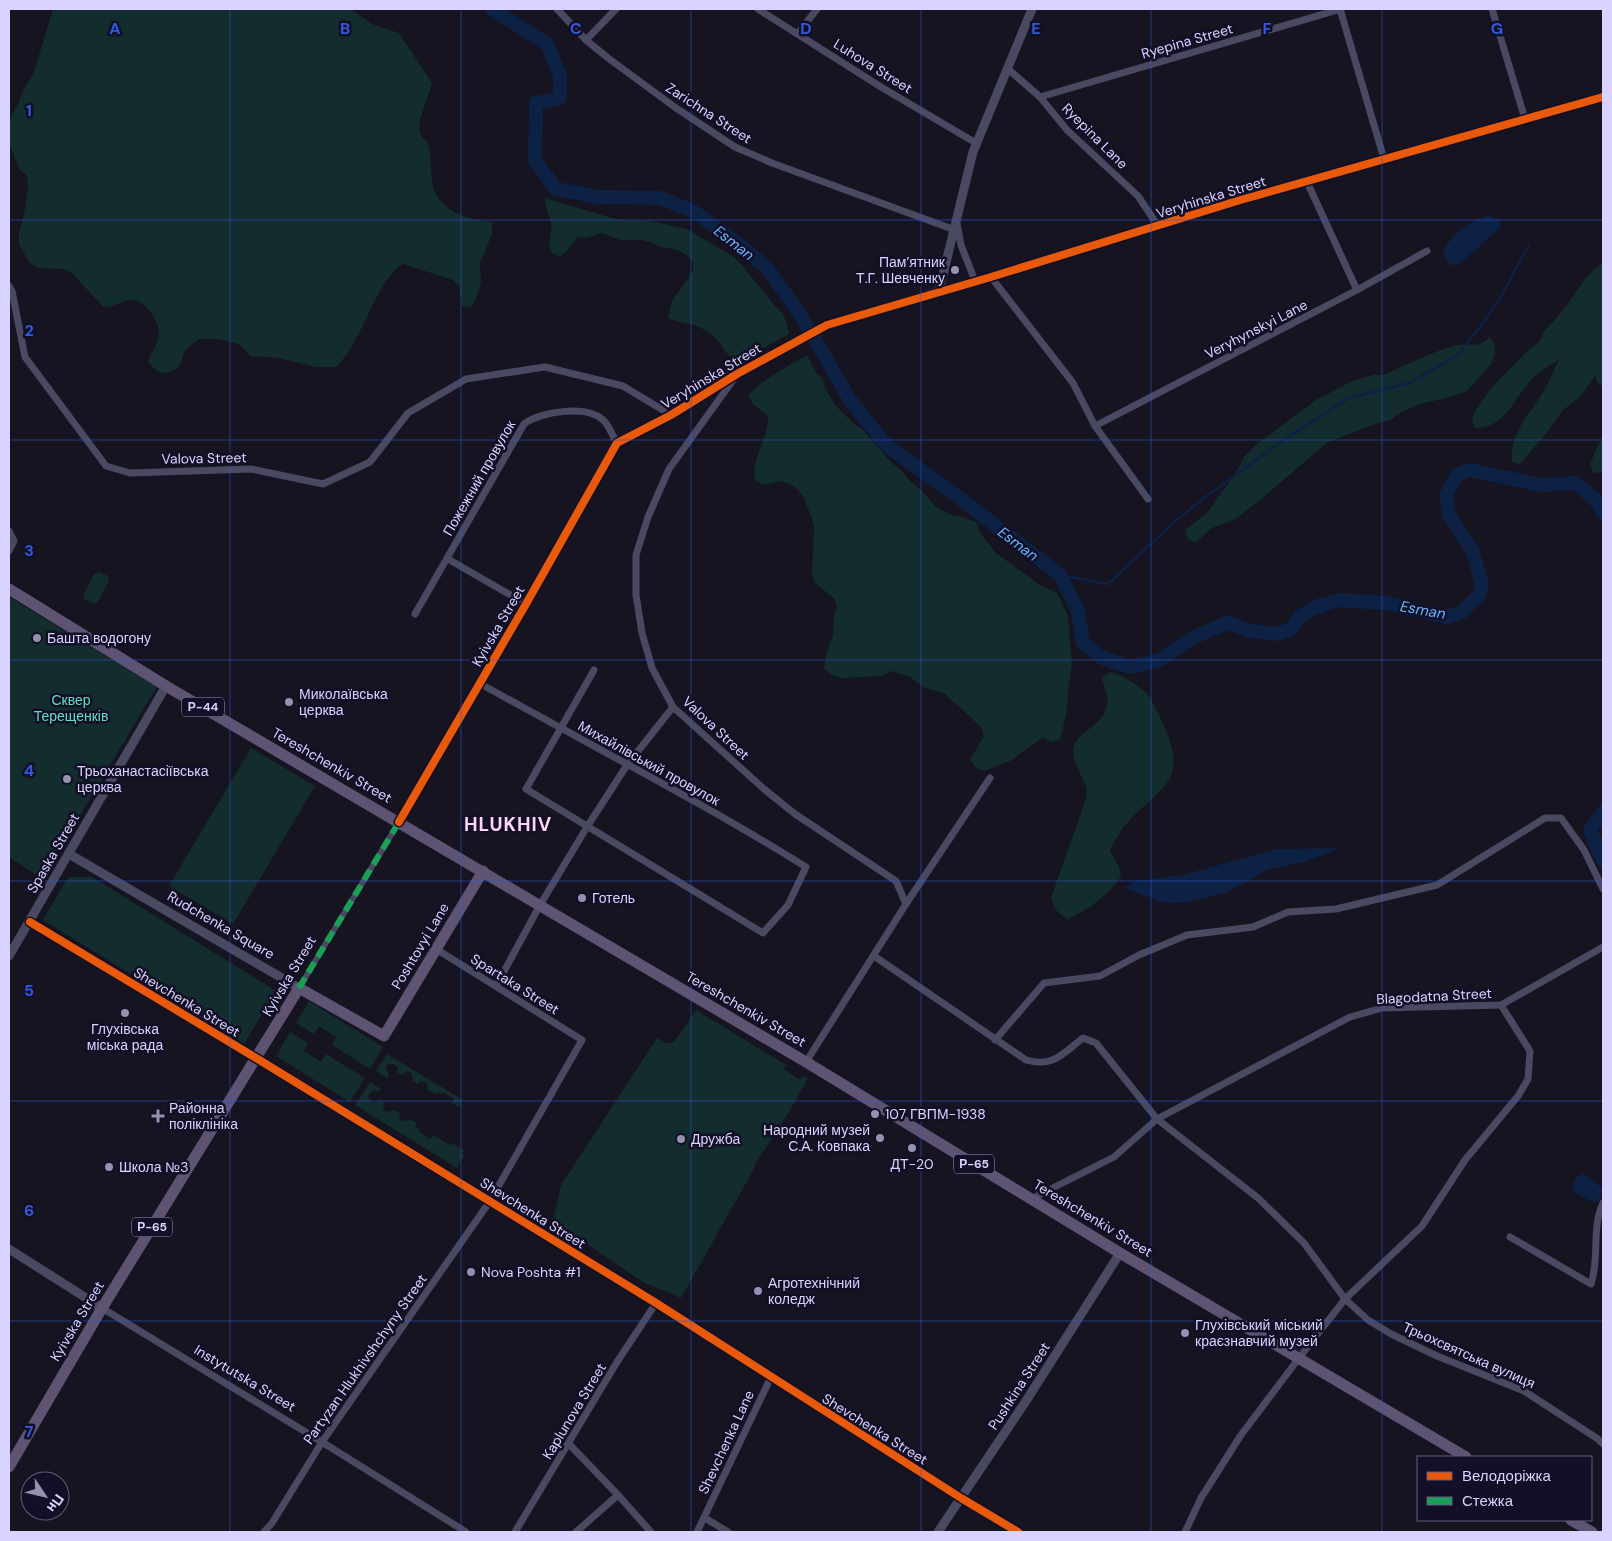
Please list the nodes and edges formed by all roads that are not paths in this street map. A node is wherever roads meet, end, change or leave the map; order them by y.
1 (557, 9) edge
2 (616, 9) edge
3 (758, 9) edge
4 (817, 9) edge
5 (1032, 9) edge
6 (1341, 9) edge
7 (1492, 9) edge
8 (798, 33) junction
9 (586, 40) junction
10 (1008, 69) junction
11 (1040, 97) junction
12 (1603, 97) edge
13 (1525, 119) junction
14 (976, 143) junction
15 (1384, 159) junction
16 (1307, 182) junction
17 (1158, 226) junction
18 (956, 227) junction
19 (1427, 251) dead end
20 (991, 277) junction
21 (975, 281) junction
22 (9, 286) edge
23 (1356, 290) junction
24 (939, 291) junction
25 (737, 374) junction
26 (671, 416) junction
27 (1095, 426) junction
28 (635, 433) tunnel mouth
29 (618, 442) joint
30 (1148, 499) dead end
31 (9, 531) edge
32 (9, 551) edge
33 (448, 559) junction
34 (9, 589) edge
35 (526, 604) junction
36 (415, 614) dead end
37 (594, 670) dead end
38 (479, 683) junction
39 (166, 686) junction
40 (673, 707) junction
41 (560, 728) junction
42 (627, 765) junction
43 (990, 778) dead end
44 (399, 822) junction
45 (587, 827) junction
46 (69, 854) junction
47 (483, 871) junction
48 (1603, 889) edge
49 (906, 904) junction
50 (540, 905) junction
51 (30, 922) junction
52 (1603, 947) edge
53 (436, 949) junction
54 (9, 956) edge
55 (874, 956) junction
56 (496, 986) junction
57 (299, 988) junction
58 (1500, 1005) junction
59 (384, 1036) joint
60 (582, 1040) joint
61 (995, 1040) junction
62 (256, 1058) junction
63 (806, 1062) junction
64 (1157, 1119) junction
65 (1031, 1199) junction
66 (490, 1201) junction
67 (1603, 1203) edge
68 (1510, 1237) dead end
69 (9, 1249) edge
70 (1120, 1253) junction
71 (1345, 1299) junction
72 (656, 1303) junction
73 (102, 1308) junction
74 (1299, 1358) junction
75 (771, 1377) junction
76 (322, 1442) junction
77 (569, 1444) junction
78 (1603, 1444) edge
79 (1464, 1456) edge
80 (9, 1467) edge
81 (618, 1495) junction
82 (961, 1498) junction
83 (705, 1518) junction
84 (1573, 1521) edge
85 (264, 1532) edge
86 (466, 1532) edge
87 (515, 1532) edge
88 (576, 1532) edge
89 (651, 1532) edge
90 (697, 1532) edge
91 (728, 1532) edge
92 (938, 1532) edge
93 (1018, 1532) edge
94 (1185, 1532) edge
95 (1592, 1532) edge

1 - 9 street, Zarichna Street
2 - 9 street
3 - 8 street, Luhova Street
4 - 8 street
5 - 10 street
6 - 11 street, Ryepina Street
6 - 15 street, Ryepina Street
7 - 13 street
8 - 14 street, Luhova Street
9 - 18 street, Zarichna Street
10 - 11 street, Ryepina Lane
10 - 14 street
11 - 17 street, Ryepina Lane
12 - 13 street, Veryhinska Street
13 - 15 street, Veryhinska Street
14 - 18 street
15 - 16 street, Veryhinska Street
16 - 17 street, Veryhinska Street
16 - 23 street
17 - 20 street, Veryhinska Street
18 - 21 street
18 - 24 street
19 - 23 street, Veryhynskyi Lane
20 - 21 street, Veryhinska Street
20 - 27 street
21 - 24 street, Veryhinska Street
22 - 26 street, Valova Street
23 - 27 street, Veryhynskyi Lane
24 - 25 street, Veryhinska Street
25 - 26 street, Veryhinska Street
25 - 40 street, Valova Street
26 - 28 street, Veryhinska Street
27 - 30 street
29 - 33 street, Пожежний провулок
29 - 35 street, Kyivska Street
31 - 32 street
33 - 35 street
33 - 36 street, Пожежний провулок
34 - 39 main road, Tereshchenkiv Street / Р-44
35 - 38 street, Kyivska Street
37 - 41 street
38 - 41 street, Михайлівський провулок
38 - 44 street, Kyivska Street
39 - 44 main road, Tereshchenkiv Street / Р-44
39 - 46 street, Spaska Street
40 - 42 street
40 - 49 street, Valova Street
41 - 42 street, Михайлівський провулок
41 - 45 street
42 - 45 street
42 - 45 street, Михайлівський провулок
43 - 49 street
44 - 47 main road, Tereshchenkiv Street / Р-44
44 - 57 street, Kyivska Street
45 - 50 street
46 - 51 street, Spaska Street
46 - 57 street, Rudchenka Square
47 - 50 main road, Tereshchenkiv Street / Р-65
47 - 53 main road, Poshtovyi Lane
48 - 61 street
49 - 55 street
50 - 56 street
50 - 63 main road, Tereshchenkiv Street / Р-65
51 - 54 street, Spaska Street
51 - 62 street, Shevchenka Street
52 - 58 street, Blagodatna Street
53 - 56 street, Spartaka Street
53 - 59 main road, Poshtovyi Lane
55 - 61 street
55 - 63 street
56 - 60 street, Spartaka Street
57 - 59 main road, Rudchenka Square
57 - 62 main road, Kyivska Street / Р-65
58 - 64 street, Blagodatna Street
58 - 71 street
60 - 66 street, Partyzan Hlukhivshchyny Street
61 - 64 street
62 - 66 street, Shevchenka Street
62 - 73 main road, Kyivska Street / Р-65
63 - 65 main road, Tereshchenkiv Street / Р-65
64 - 65 street, Blagodatna Street
64 - 71 street, Трьохсвятська вулиця
65 - 70 main road, Tereshchenkiv Street / Р-65
66 - 72 street, Shevchenka Street
66 - 76 street, Partyzan Hlukhivshchyny Street
67 - 68 street
69 - 73 street, Instytutska Street
70 - 74 main road, Tereshchenkiv Street / Р-65
70 - 82 street, Pushkina Street
71 - 74 street
71 - 78 street, Трьохсвятська вулиця
72 - 75 street, Shevchenka Street
72 - 77 street, Kaplunova Street
73 - 76 street, Instytutska Street
73 - 80 main road, Kyivska Street / Р-65
74 - 79 main road, Tereshchenkiv Street / Р-65
74 - 94 street
75 - 82 street, Shevchenka Street
75 - 83 street, Shevchenka Lane
76 - 85 street, Partyzan Hlukhivshchyny Street
76 - 86 street, Instytutska Street
77 - 81 street
77 - 87 street, Kaplunova Street
81 - 88 street
81 - 89 street
82 - 92 street, Pushkina Street
82 - 93 street, Shevchenka Street
83 - 90 street, Shevchenka Lane
83 - 91 street
84 - 95 main road

